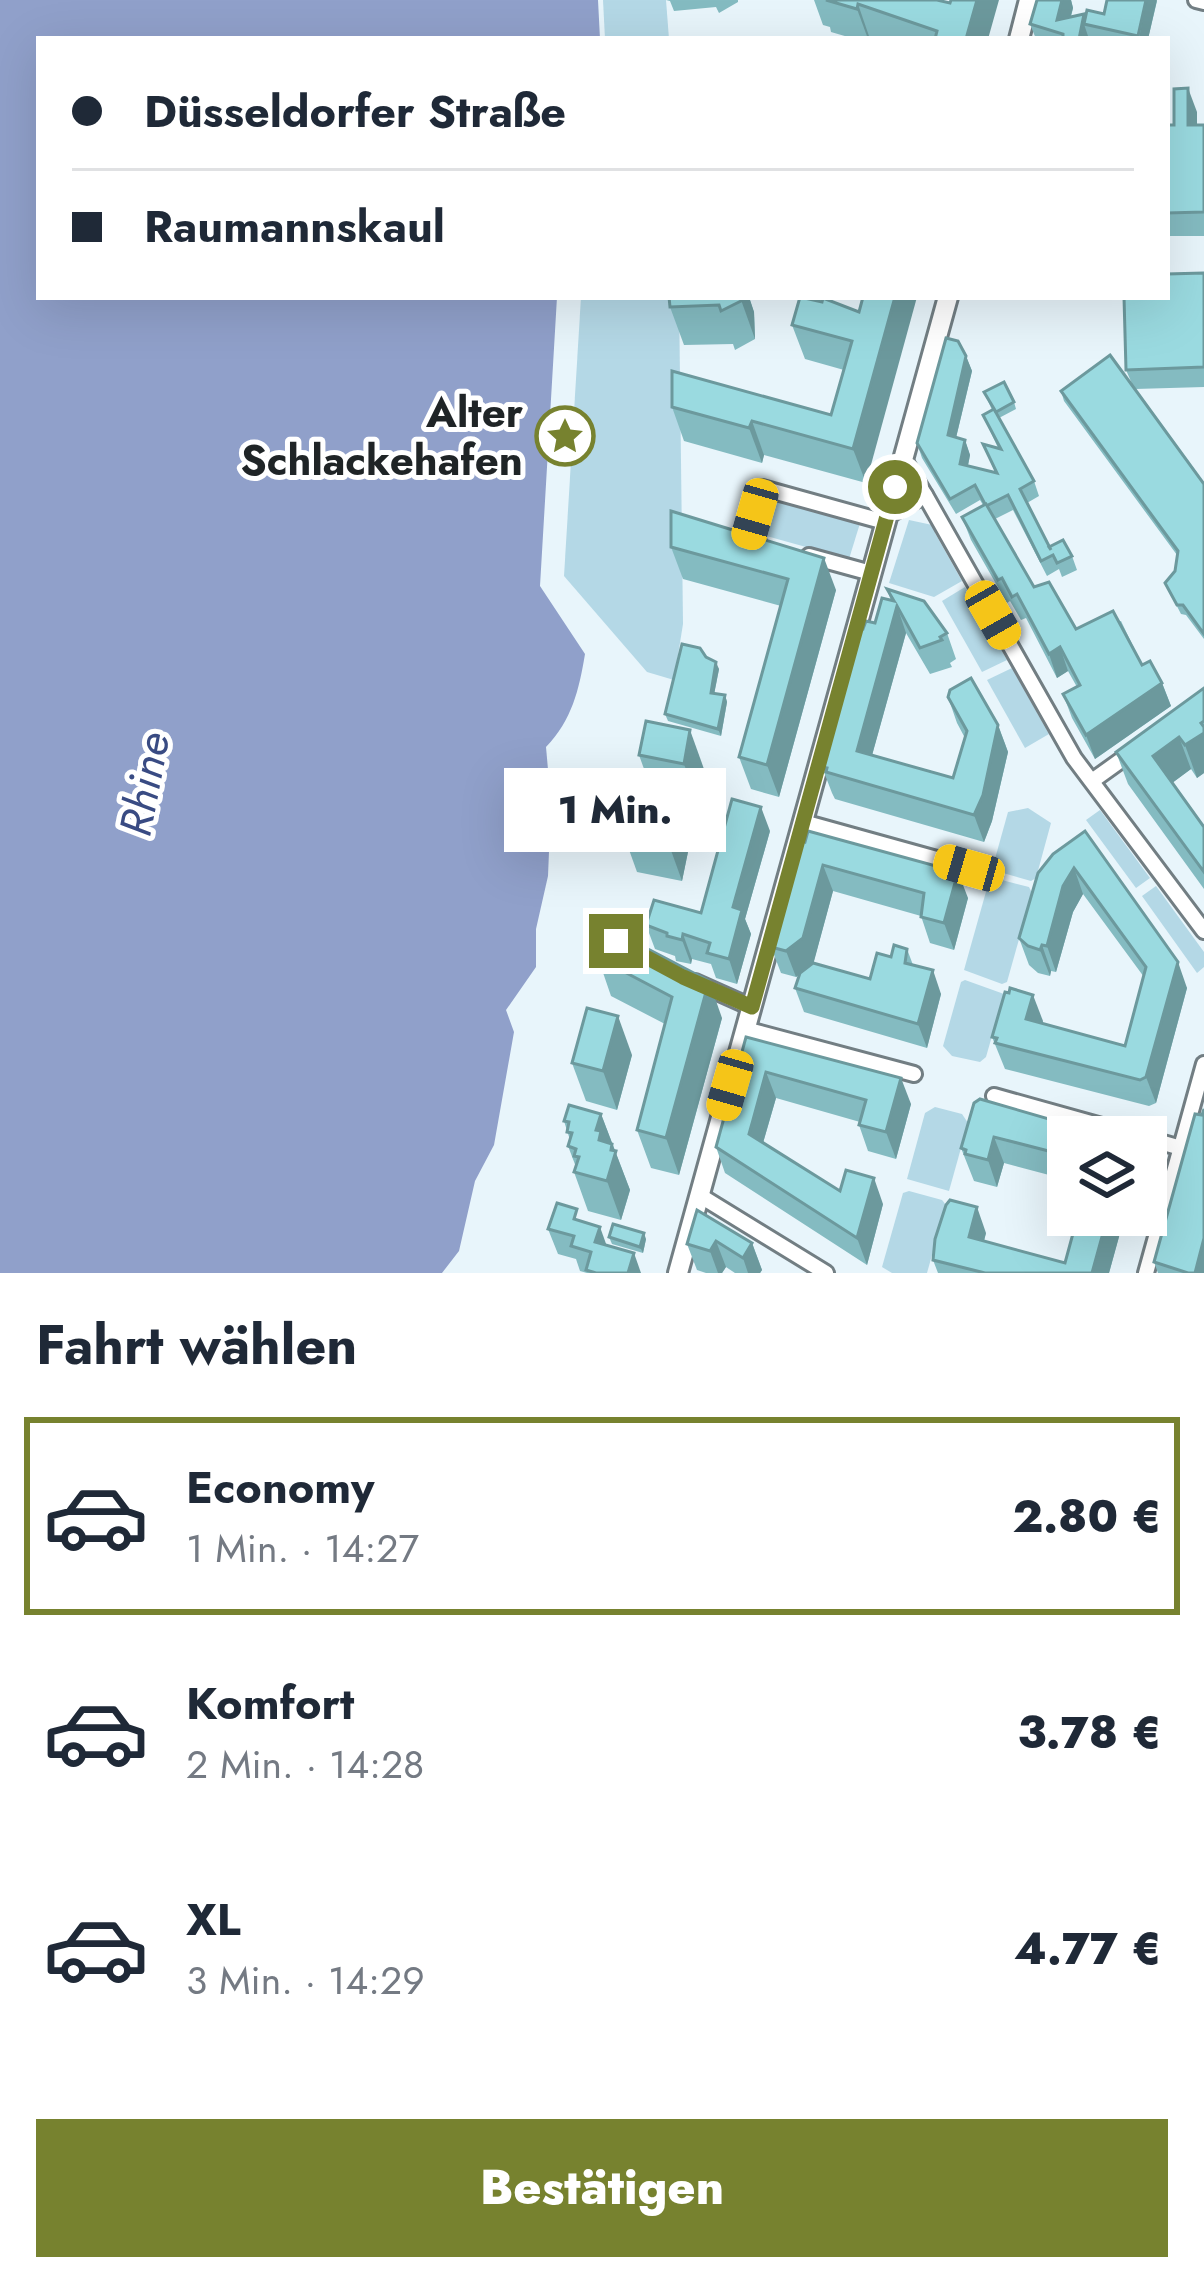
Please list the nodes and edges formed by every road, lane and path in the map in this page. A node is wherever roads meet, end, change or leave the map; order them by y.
1 (1029, 0) edge
2 (1019, 36) edge
3 (946, 300) edge
4 (903, 458) junction
5 (925, 495) junction
6 (886, 519) junction
7 (776, 547) edge
8 (793, 552) edge
9 (871, 574) junction
10 (1136, 749) edge
11 (1092, 781) junction
12 (802, 822) junction
13 (969, 868) dead end
14 (1204, 931) edge
15 (683, 977) edge
16 (752, 1007) junction
17 (746, 1029) junction
18 (1204, 1064) edge
19 (914, 1074) dead end
20 (994, 1096) dead end
21 (1065, 1116) edge
22 (1167, 1144) edge
23 (1181, 1148) junction
24 (699, 1195) junction
25 (678, 1273) edge
26 (826, 1273) edge
27 (1147, 1273) edge

1 - 2 street
3 - 4 street
4 - 5 street
4 - 6 street
5 - 6 street
5 - 11 street
6 - 7 street
6 - 9 street
8 - 9 street
9 - 12 street
10 - 11 street
11 - 14 street
12 - 13 street
12 - 16 street
15 - 16 street
16 - 17 street
17 - 19 street
17 - 24 street
18 - 23 street
20 - 21 street
22 - 23 street
23 - 27 street
24 - 25 street
24 - 26 street

